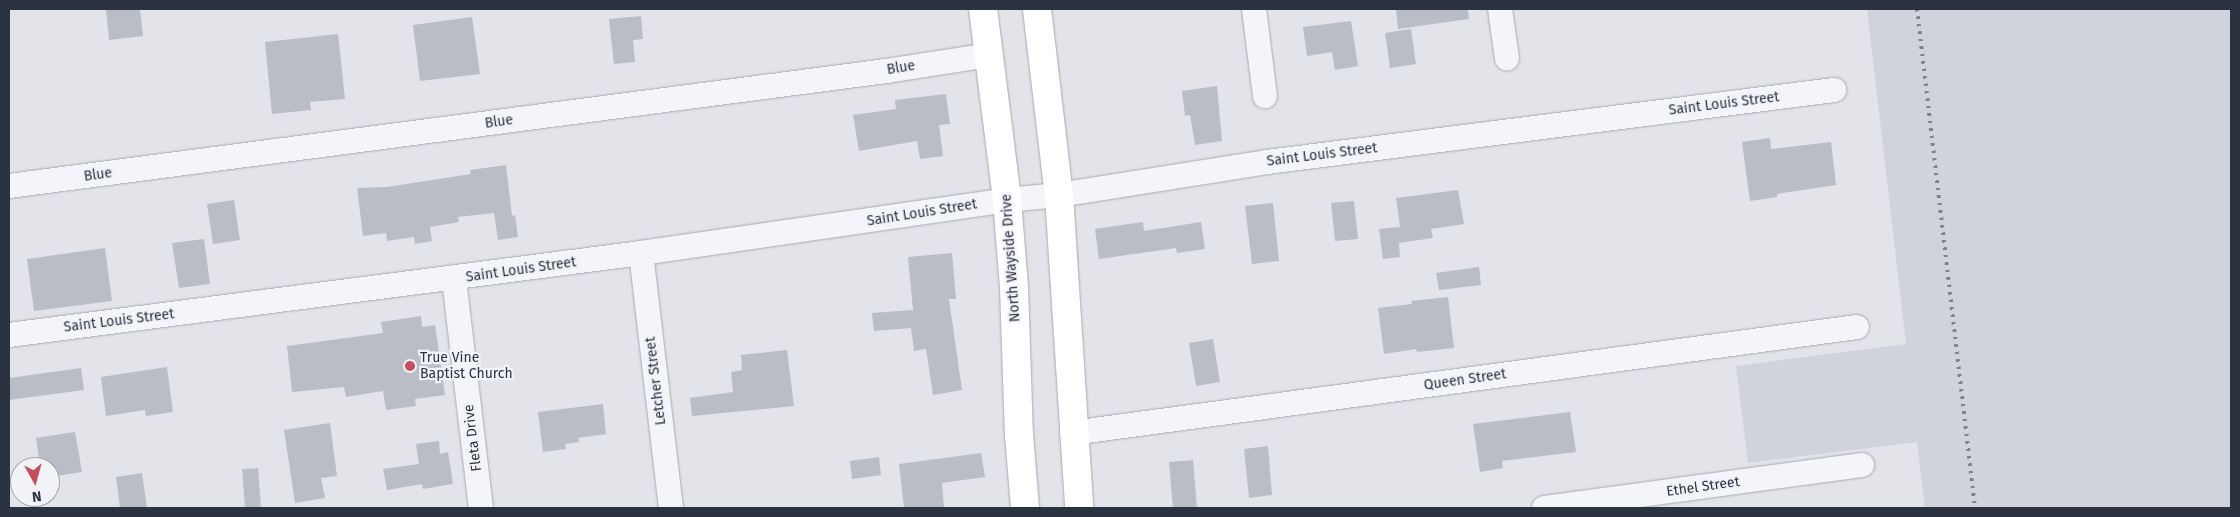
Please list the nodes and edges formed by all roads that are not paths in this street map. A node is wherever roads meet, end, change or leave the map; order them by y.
1 (984, 9) edge
2 (1037, 9) edge
3 (1254, 9) edge
4 (1500, 9) edge
5 (989, 55) junction
6 (1507, 59) dead end
7 (1834, 90) dead end
8 (1265, 96) dead end
9 (9, 186) edge
10 (1059, 195) junction
11 (1007, 200) junction
12 (641, 253) junction
13 (454, 279) junction
14 (1857, 327) dead end
15 (9, 335) edge
16 (1072, 433) junction
17 (1862, 465) dead end
18 (481, 508) edge
19 (671, 508) edge
20 (1025, 508) edge
21 (1079, 508) edge
22 (1544, 508) edge

1 - 5 main road, North Wayside Drive
2 - 10 main road
3 - 8 street
4 - 6 street
5 - 9 street, Blue
5 - 11 main road, North Wayside Drive
7 - 10 street, Saint Louis Street
10 - 11 street, Saint Louis Street
10 - 16 main road
11 - 12 street, Saint Louis Street
11 - 20 main road, North Wayside Drive
12 - 13 street, Saint Louis Street
12 - 19 street, Letcher Street
13 - 15 street, Saint Louis Street
13 - 18 street, Fleta Drive
14 - 16 street, Queen Street
16 - 21 main road
17 - 22 street, Ethel Street

